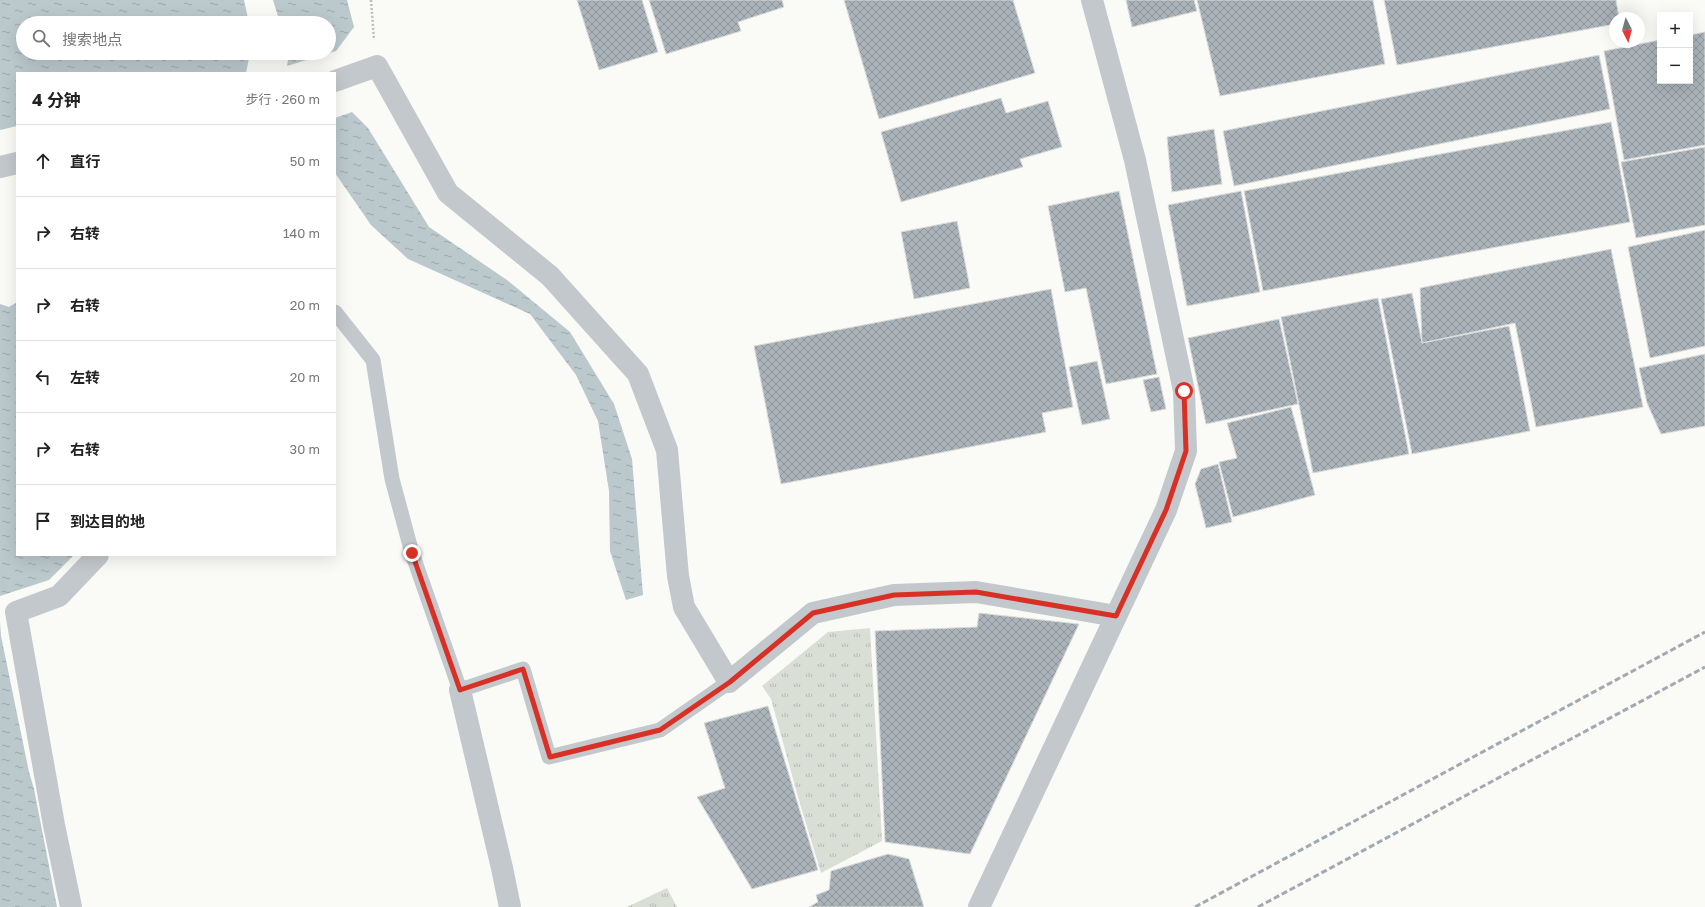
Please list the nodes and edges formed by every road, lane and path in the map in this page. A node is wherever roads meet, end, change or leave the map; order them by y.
1 (371, 0) edge
2 (1092, 0) edge
3 (377, 66) junction
4 (336, 81) edge
5 (16, 162) edge
6 (0, 167) edge
7 (336, 313) edge
8 (97, 556) edge
9 (1116, 616) junction
10 (730, 682) junction
11 (460, 690) junction
12 (71, 907) edge
13 (510, 907) edge
14 (979, 907) edge

1 - 3 path
2 - 9 street
3 - 4 street
3 - 10 street
5 - 6 street
7 - 11 lane
8 - 12 street
9 - 10 street
9 - 14 street
10 - 11 lane
11 - 13 street

